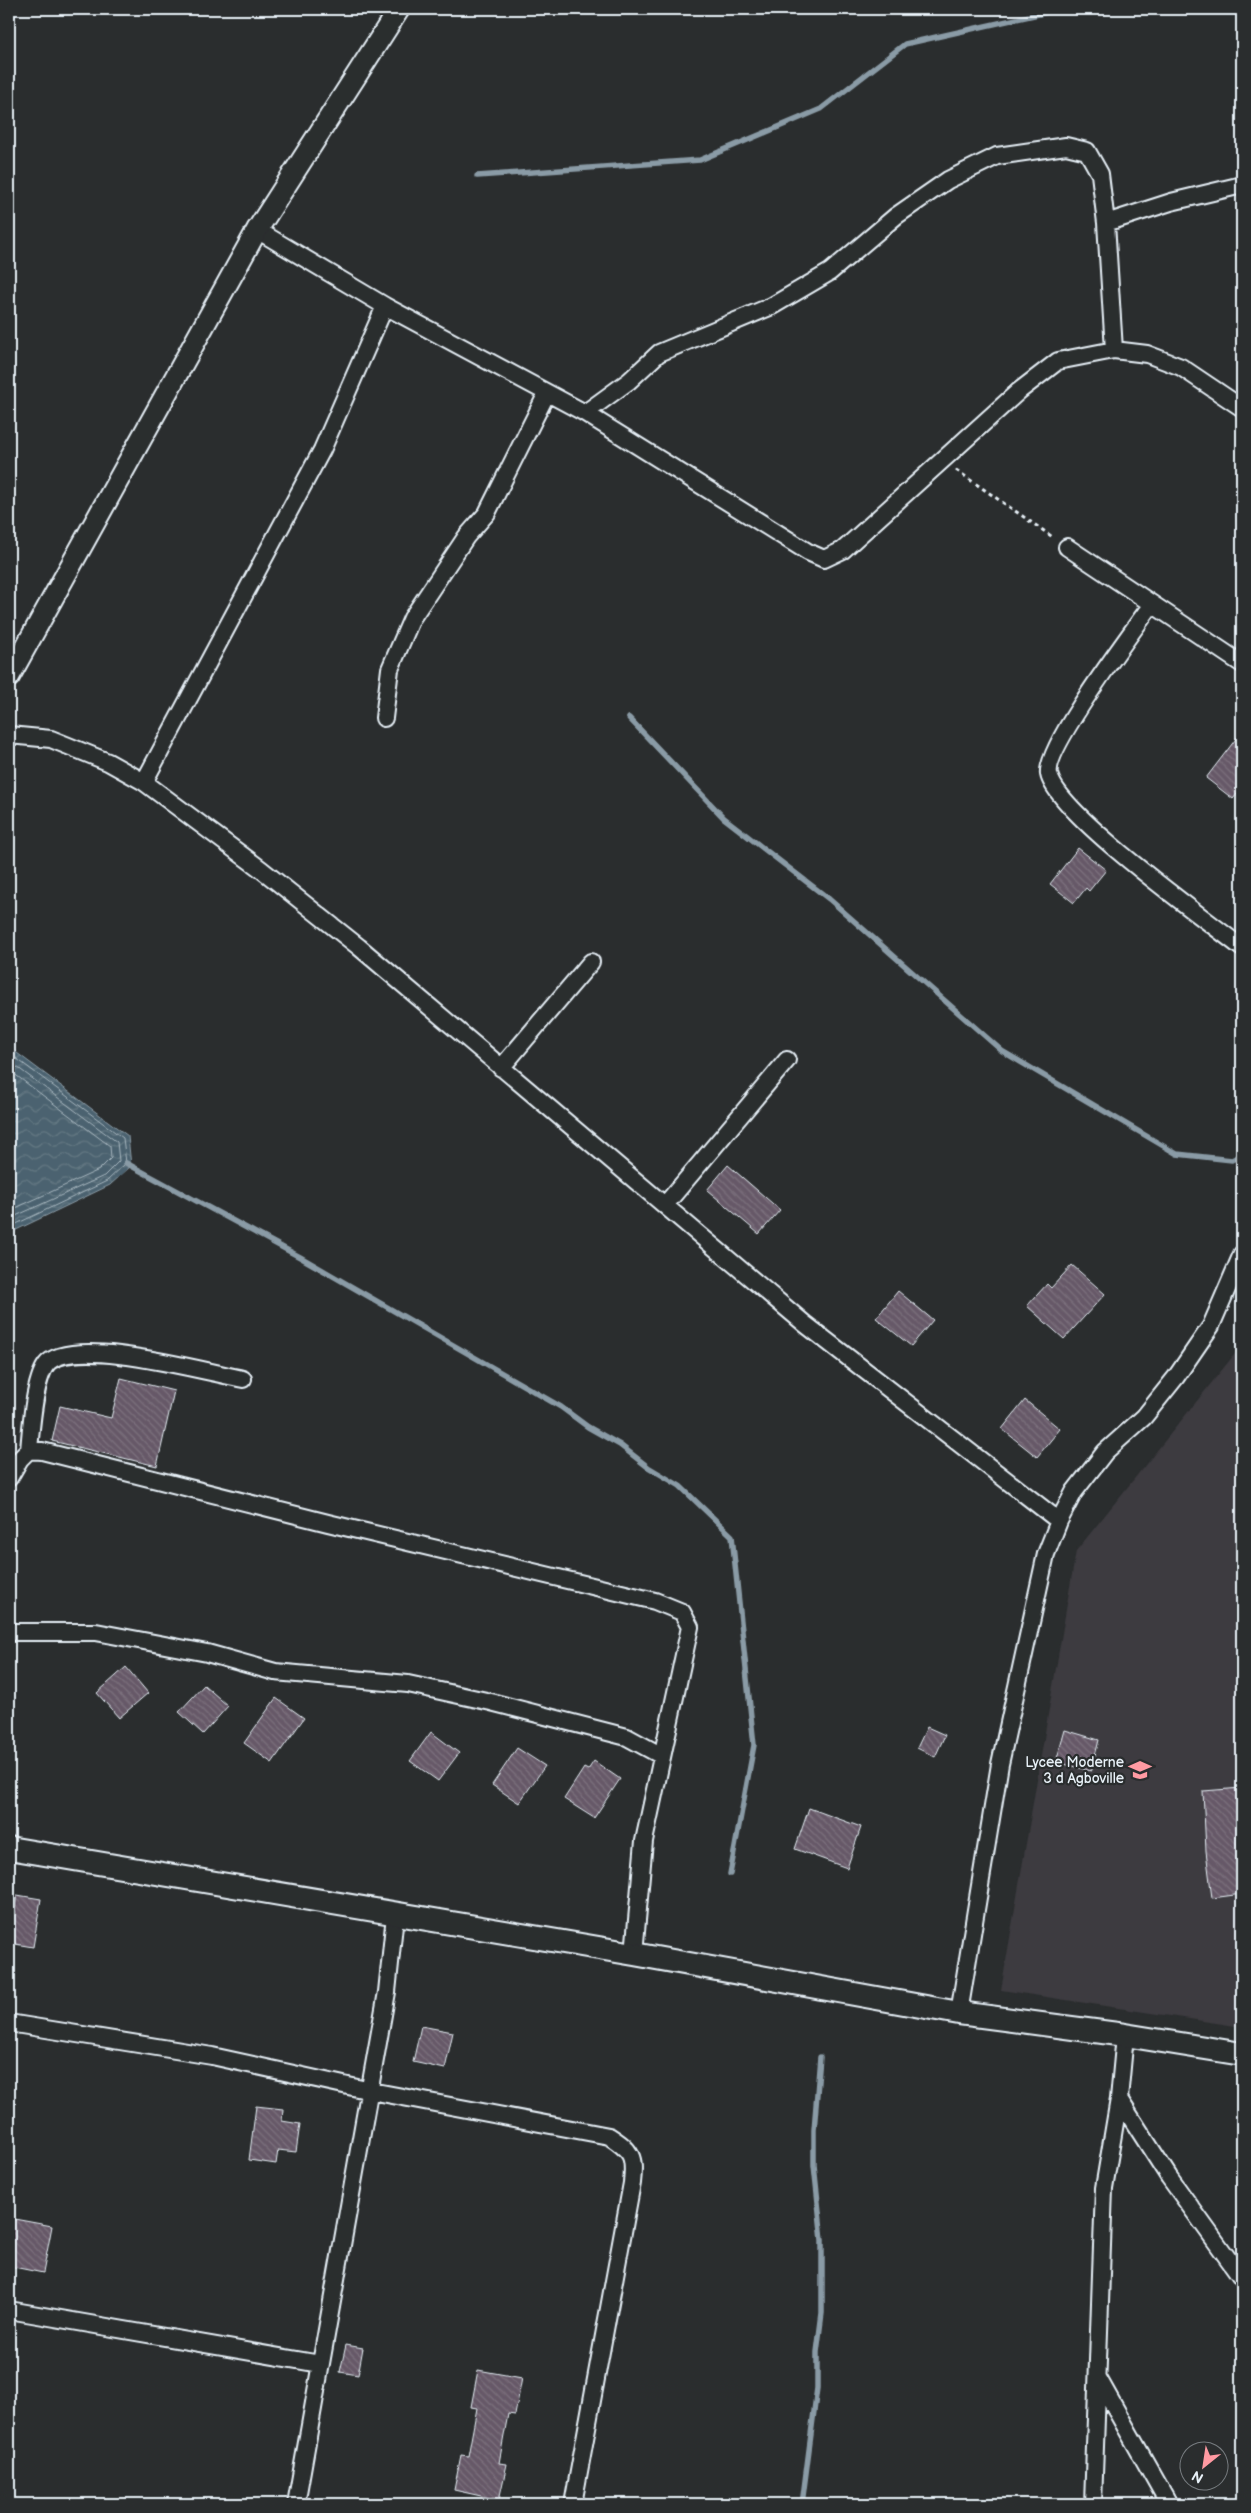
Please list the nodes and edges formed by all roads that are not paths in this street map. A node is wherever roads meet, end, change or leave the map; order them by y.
1 (399, 9) edge
2 (1242, 184) edge
3 (1106, 223) junction
4 (257, 230) junction
5 (385, 306) junction
6 (1114, 350) junction
7 (547, 393) junction
8 (1242, 408) edge
9 (585, 413) junction
10 (1067, 548) road end
11 (1152, 604) junction
12 (1242, 664) edge
13 (9, 677) edge
14 (384, 718) dead end
15 (9, 735) edge
16 (144, 782) junction
17 (1242, 948) edge
18 (590, 962) dead end
19 (787, 1060) dead end
20 (501, 1068) junction
21 (665, 1205) junction
22 (1242, 1254) edge
23 (1238, 1275) edge
24 (243, 1379) dead end
25 (29, 1450) junction
26 (9, 1478) edge
27 (1059, 1521) junction
28 (9, 1632) edge
29 (662, 1756) junction
30 (9, 1848) edge
31 (395, 1915) junction
32 (634, 1954) junction
33 (959, 2013) junction
34 (9, 2023) edge
35 (1125, 2034) junction
36 (1242, 2054) edge
37 (371, 2091) junction
38 (1119, 2099) junction
39 (1242, 2278) edge
40 (9, 2310) edge
41 (320, 2364) junction
42 (1098, 2377) junction
43 (296, 2504) edge
44 (572, 2504) edge
45 (1094, 2504) edge
46 (1169, 2504) edge

1 - 4 street
2 - 3 street
3 - 6 street
3 - 9 street
4 - 5 street
4 - 13 street
5 - 7 street
5 - 16 street
6 - 8 street
6 - 9 street
7 - 9 street
7 - 14 street
10 - 11 street
11 - 12 street
11 - 17 street
15 - 16 street
16 - 20 street
18 - 20 street
19 - 21 street
20 - 21 street
21 - 27 street
22 - 23 street
23 - 27 street
24 - 25 street
25 - 26 street
25 - 29 street
27 - 33 street
28 - 29 street
29 - 32 street
30 - 31 main road
31 - 32 main road
31 - 37 street
32 - 33 main road
33 - 35 main road
34 - 37 street
35 - 36 main road
35 - 38 street
37 - 41 street
37 - 44 street
38 - 39 street
38 - 42 street
40 - 41 street
41 - 43 street
42 - 45 street
42 - 46 street

